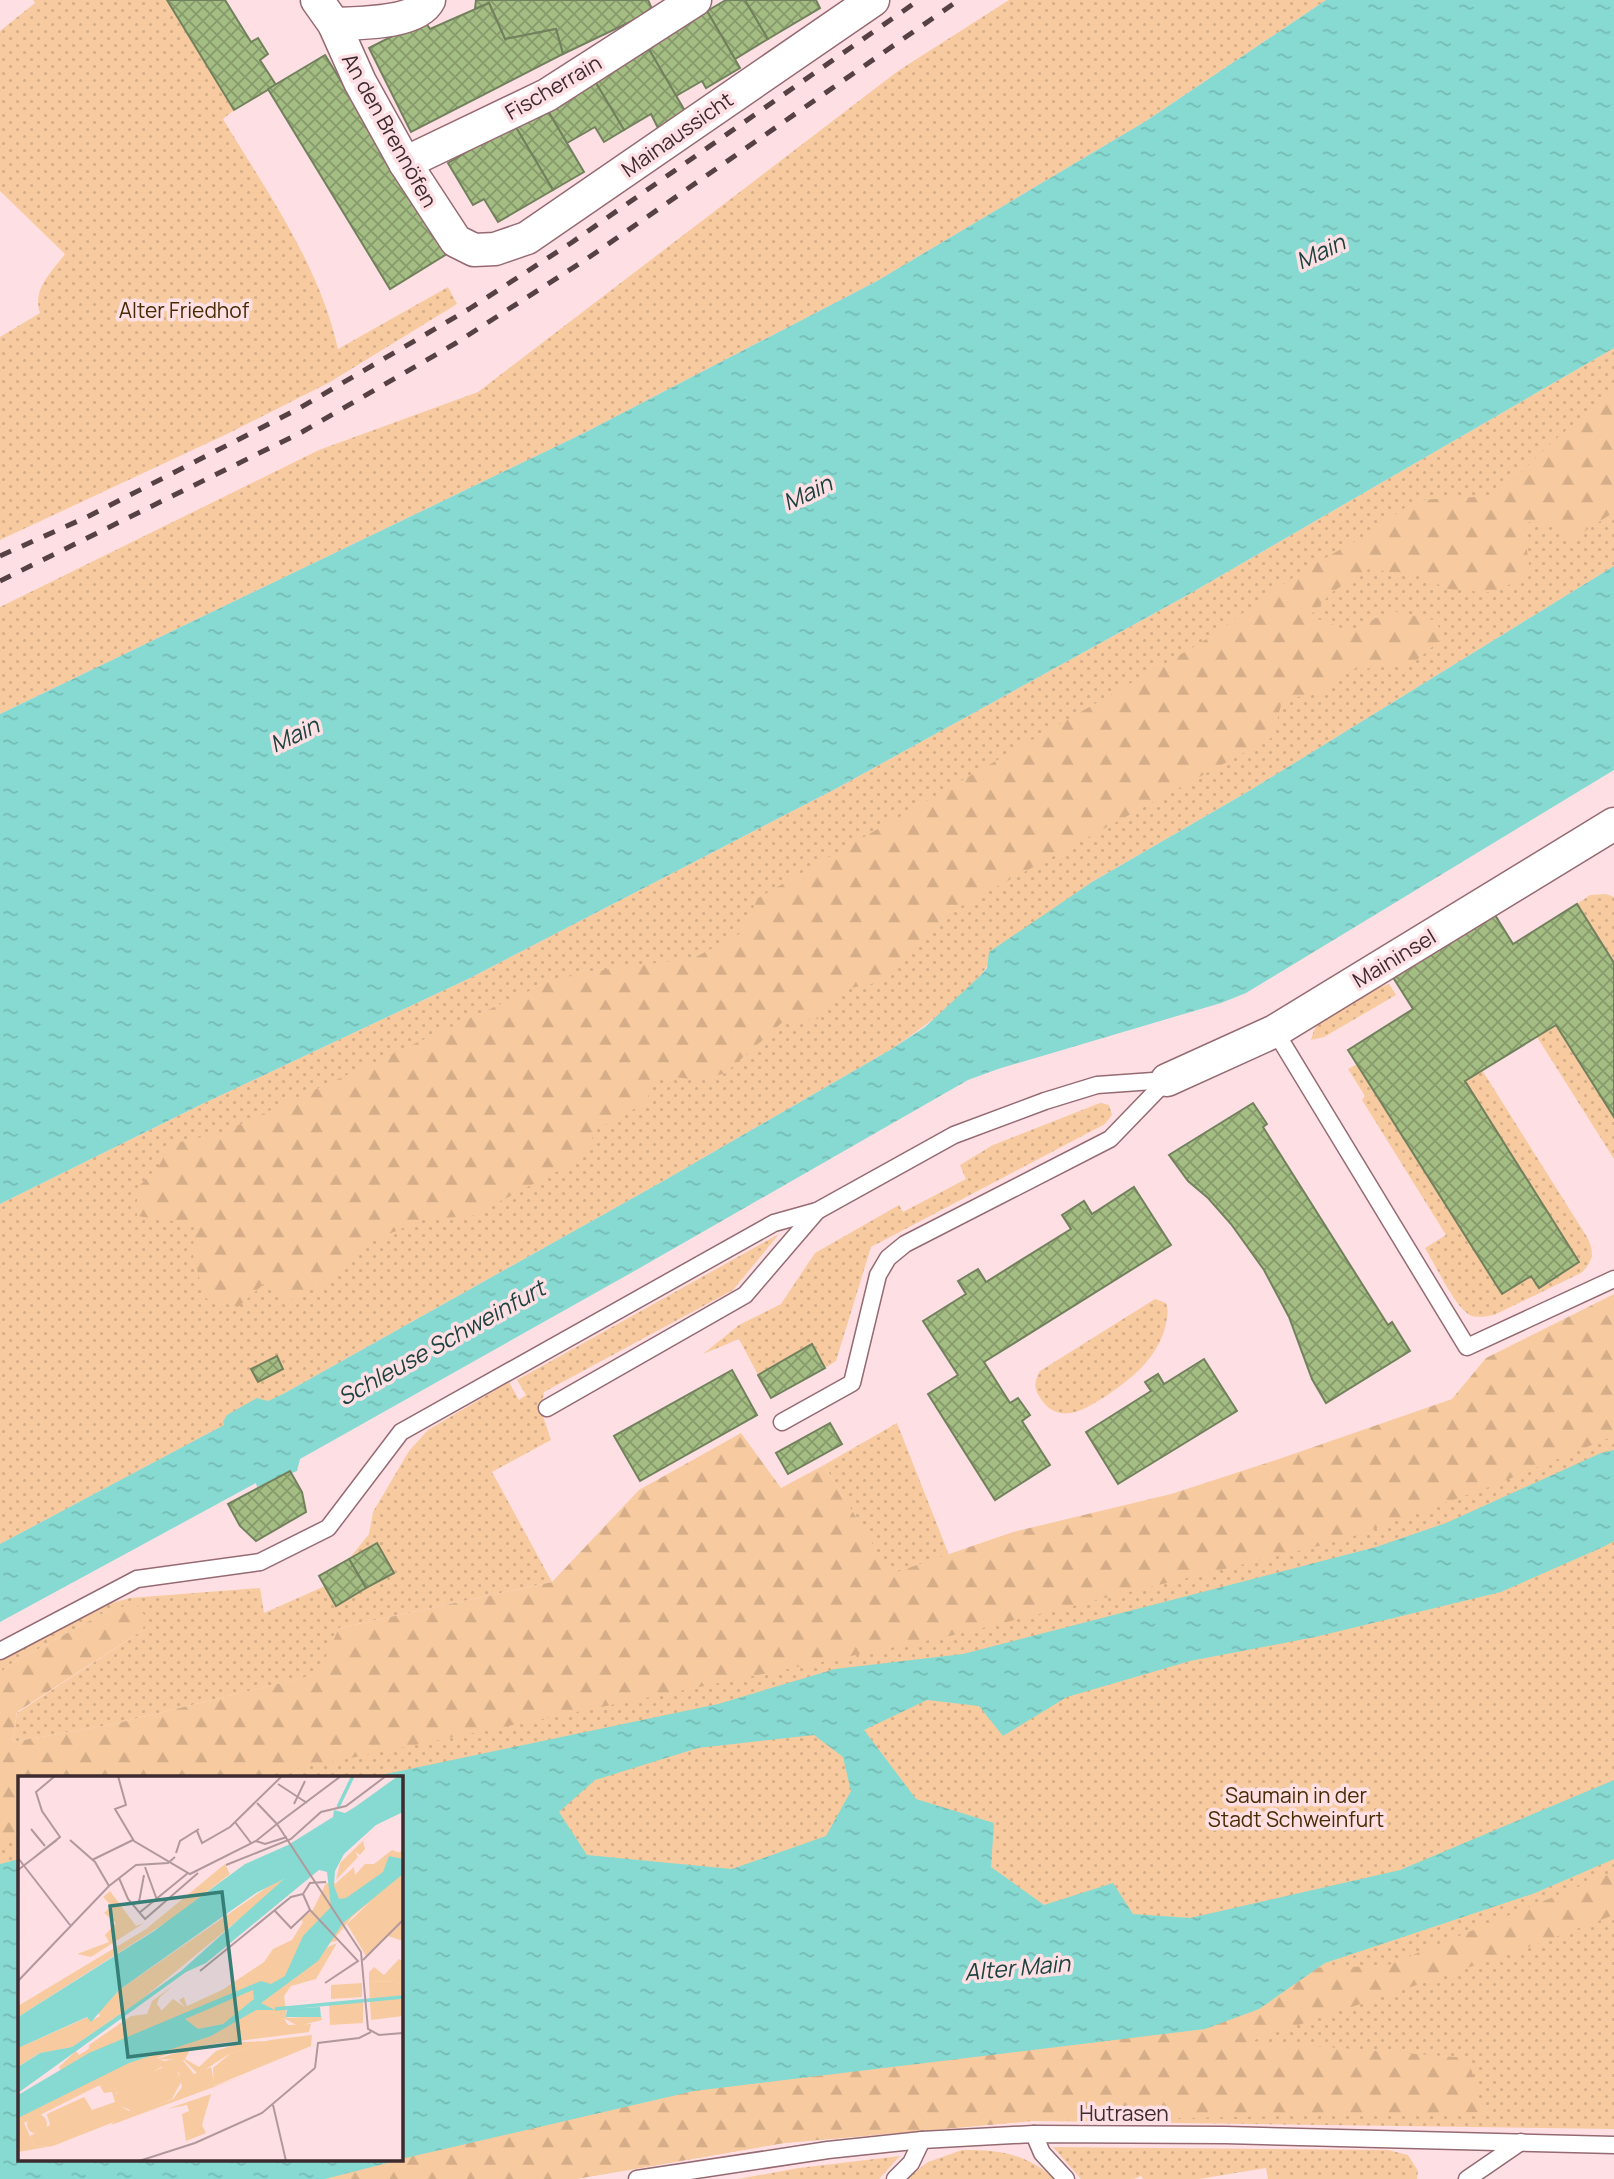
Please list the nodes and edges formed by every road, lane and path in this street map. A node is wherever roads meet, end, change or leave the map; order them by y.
1 (429, 0) edge
2 (873, 0) edge
3 (685, 2) edge
4 (325, 12) edge
5 (405, 163) junction
6 (474, 250) joint
7 (1610, 834) edge
8 (1275, 1031) junction
9 (1167, 1080) junction
10 (817, 1211) junction
11 (1614, 1279) edge
12 (547, 1408) dead end
13 (782, 1422) dead end
14 (0, 1651) edge
15 (1034, 2134) junction
16 (922, 2140) junction
17 (1521, 2142) junction
18 (1614, 2144) edge
19 (637, 2179) edge
20 (895, 2179) edge
21 (1066, 2179) edge
22 (1467, 2179) edge

1 - 4 street
2 - 6 street, Mainaussicht
3 - 5 street, Fischerrain
4 - 5 street, An den Brennöfen
5 - 6 street, An den Brennöfen
7 - 8 street, Maininsel
8 - 9 street, Maininsel
8 - 11 lane
9 - 10 lane
9 - 13 lane
10 - 12 lane
10 - 14 lane
15 - 16 lane, Hutrasen
15 - 17 lane, Hutrasen
15 - 21 lane
16 - 19 lane, Hutrasen
16 - 20 lane
17 - 18 lane, Hutrasen
17 - 22 lane

